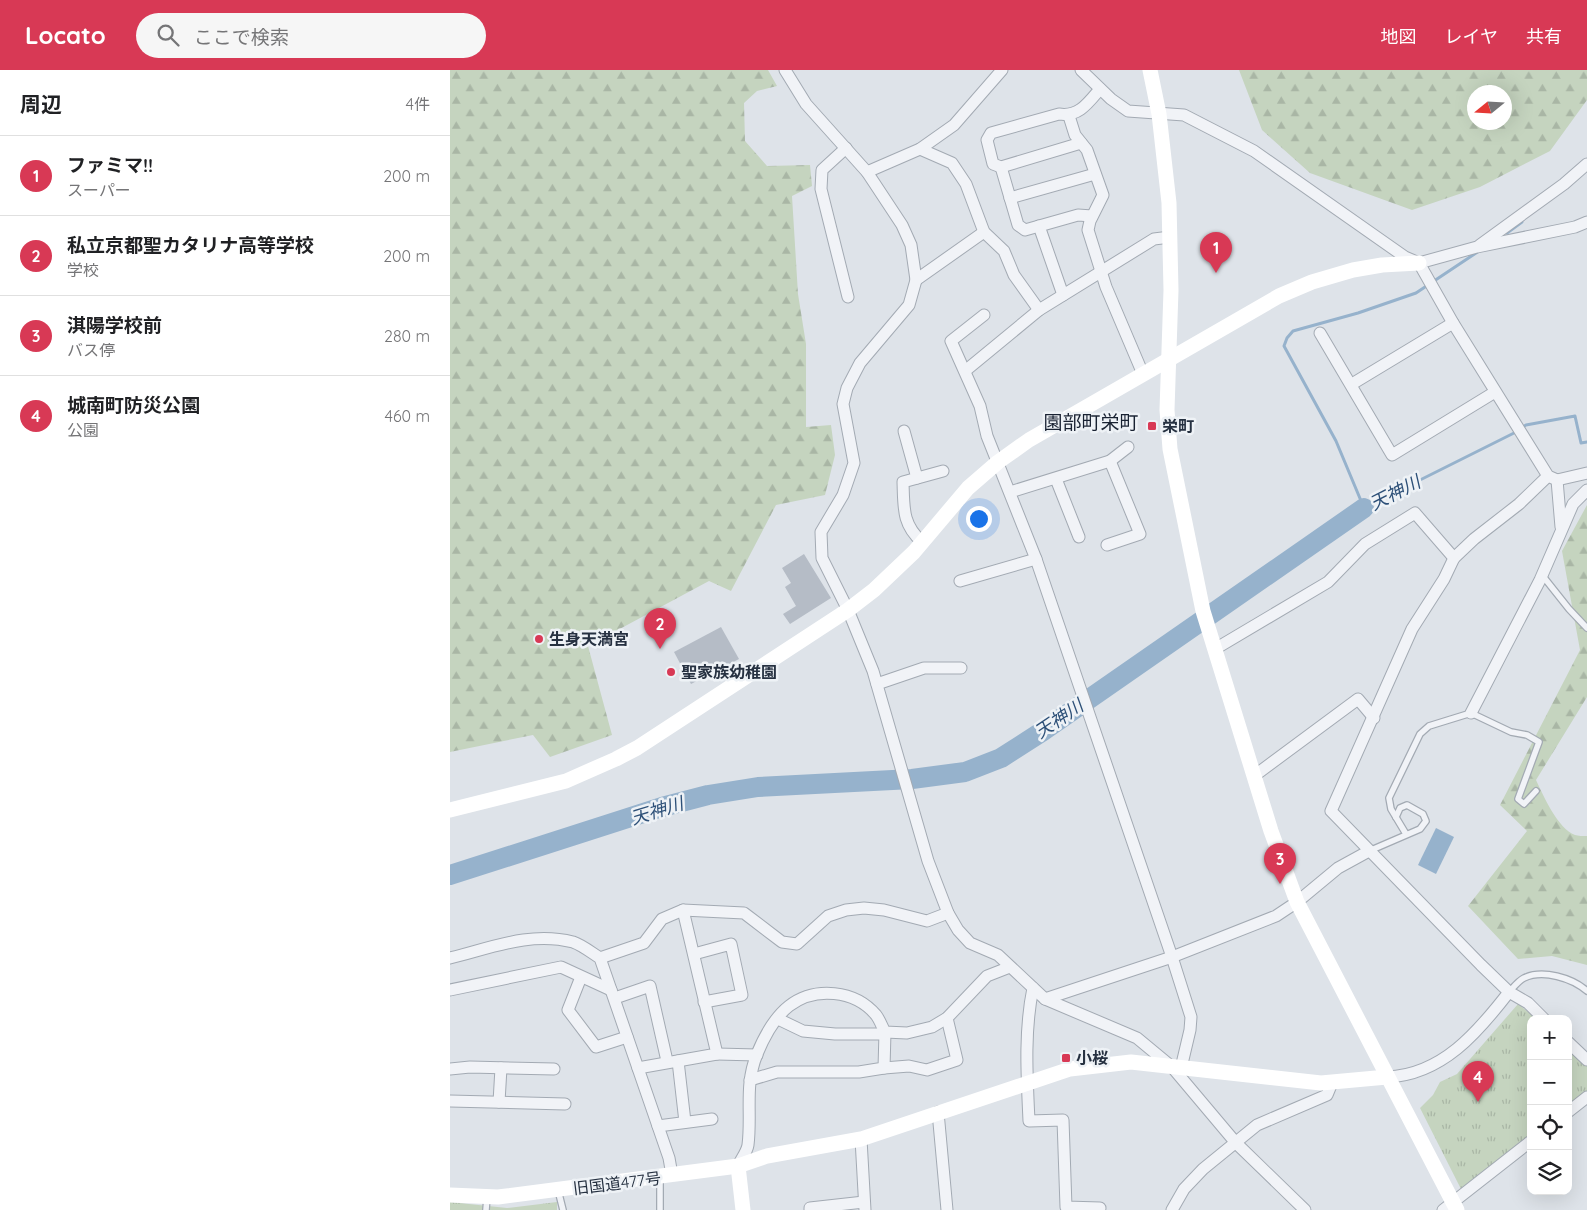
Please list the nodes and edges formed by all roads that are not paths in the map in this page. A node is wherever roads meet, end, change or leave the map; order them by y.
1 (785, 70) edge
2 (1002, 70) edge
3 (1080, 70) edge
4 (1150, 70) edge
5 (1100, 89) junction
6 (1159, 114) junction
7 (1069, 116) junction
8 (1081, 143) junction
9 (846, 148) junction
10 (920, 149) junction
11 (1587, 164) edge
12 (1001, 166) junction
13 (867, 172) junction
14 (1096, 174) junction
15 (1010, 198) junction
16 (1092, 216) junction
17 (1587, 222) edge
18 (1039, 226) junction
19 (984, 232) junction
20 (1170, 237) junction
21 (1477, 247) junction
22 (1420, 264) junction
23 (1102, 271) junction
24 (916, 280) junction
25 (1063, 295) junction
26 (848, 297) dead end
27 (1039, 310) junction
28 (984, 315) dead end
29 (1453, 323) junction
30 (1320, 333) dead end
31 (1167, 360) junction
32 (965, 371) junction
33 (1143, 374) junction
34 (1352, 384) junction
35 (1496, 392) junction
36 (904, 431) dead end
37 (1128, 447) dead end
38 (998, 462) junction
39 (1110, 462) junction
40 (944, 471) dead end
41 (1587, 473) edge
42 (917, 478) junction
43 (1552, 478) junction
44 (1056, 479) junction
45 (1587, 490) edge
46 (1010, 492) junction
47 (1561, 527) junction
48 (1079, 537) dead end
49 (922, 542) junction
50 (1107, 545) dead end
51 (1454, 558) junction
52 (1036, 559) junction
53 (1542, 575) junction
54 (960, 581) dead end
55 (848, 610) junction
56 (1587, 628) edge
57 (1215, 649) junction
58 (961, 668) dead end
59 (877, 684) junction
60 (1471, 713) junction
61 (1374, 718) junction
62 (1254, 776) junction
63 (1536, 791) dead end
64 (450, 810) edge
65 (1396, 817) junction
66 (1406, 834) junction
67 (1369, 851) junction
68 (1297, 902) junction
69 (683, 910) junction
70 (948, 913) junction
71 (694, 954) junction
72 (1172, 957) junction
73 (450, 958) edge
74 (600, 958) junction
75 (1010, 967) junction
76 (581, 977) junction
77 (1033, 988) junction
78 (450, 990) edge
79 (1587, 991) edge
80 (1509, 992) junction
81 (613, 994) junction
82 (1045, 999) junction
83 (704, 1002) junction
84 (1540, 1015) edge
85 (778, 1018) junction
86 (947, 1018) junction
87 (885, 1033) junction
88 (627, 1037) junction
89 (1572, 1046) edge
90 (717, 1054) junction
91 (757, 1055) junction
92 (1587, 1060) edge
93 (672, 1061) junction
94 (501, 1068) junction
95 (638, 1068) junction
96 (884, 1068) junction
97 (1177, 1068) junction
98 (450, 1069) edge
99 (554, 1070) dead end
100 (1387, 1077) junction
101 (750, 1080) junction
102 (1027, 1082) junction
103 (1332, 1083) junction
104 (1587, 1097) edge
105 (450, 1100) edge
106 (498, 1102) junction
107 (565, 1104) dead end
108 (1572, 1109) edge
109 (938, 1112) junction
110 (712, 1119) dead end
111 (685, 1122) junction
112 (658, 1126) junction
113 (862, 1139) junction
114 (1236, 1144) junction
115 (1527, 1144) edge
116 (738, 1166) junction
117 (666, 1176) junction
118 (558, 1190) junction
119 (450, 1195) edge
120 (486, 1203) edge
121 (864, 1206) edge
122 (1451, 1208) edge
123 (563, 1210) edge
124 (660, 1210) edge
125 (743, 1210) edge
126 (810, 1210) edge
127 (947, 1210) edge
128 (1099, 1210) edge
129 (1172, 1210) edge
130 (1305, 1210) edge

1 - 9 street
2 - 10 street
3 - 5 street
4 - 6 street
5 - 6 street
5 - 7 street
6 - 20 street
6 - 22 street
7 - 8 street
7 - 12 street
8 - 12 street
8 - 14 street
9 - 13 street
9 - 26 street
10 - 13 street
10 - 19 street
11 - 21 street
12 - 15 street
13 - 24 street
14 - 15 street
14 - 16 street
15 - 18 street
16 - 18 street
16 - 23 street
17 - 21 street
18 - 25 street
19 - 24 street
19 - 27 street
20 - 23 street
20 - 31 street
21 - 22 street
22 - 29 street
22 - 31 street
23 - 25 street
23 - 33 street
24 - 55 street
25 - 27 street
27 - 32 street
28 - 32 street
29 - 34 street
29 - 35 street
30 - 34 street
31 - 33 street
31 - 57 street
32 - 38 street
33 - 38 street
34 - 35 street
35 - 43 street
36 - 42 street
37 - 39 street
38 - 46 street
38 - 49 street
39 - 44 street
39 - 50 street
40 - 42 street
41 - 43 street
42 - 49 street
43 - 47 street
43 - 51 street
44 - 46 street
44 - 48 street
45 - 47 street
46 - 52 street
47 - 53 street
49 - 55 street
51 - 57 street
51 - 61 street
52 - 54 street
52 - 72 street
53 - 56 lane
53 - 60 street
55 - 59 street
55 - 64 street
57 - 62 street
58 - 59 street
59 - 70 street
60 - 63 lane
60 - 65 lane
61 - 62 street
61 - 67 street
62 - 68 street
65 - 66 lane
65 - 66 lane
66 - 67 lane
67 - 68 street
67 - 80 street
68 - 72 street
68 - 100 street
69 - 70 street
69 - 71 street
69 - 74 street
70 - 75 street
71 - 83 street
71 - 83 street
72 - 82 street
72 - 97 street
73 - 74 street
74 - 81 street
75 - 77 street
75 - 86 street
76 - 78 street
76 - 81 street
76 - 88 street
77 - 82 street
77 - 102 street
79 - 80 lane
80 - 84 street
80 - 100 street
81 - 88 street
81 - 93 street
82 - 97 street
83 - 90 street
85 - 87 street
85 - 87 street
85 - 91 street
86 - 87 street
86 - 96 street
87 - 96 street
88 - 95 street
89 - 92 street
90 - 91 street
90 - 93 street
91 - 101 street
93 - 95 street
93 - 111 street
94 - 98 street
94 - 99 street
94 - 106 street
95 - 112 street
96 - 101 street
97 - 102 street, 旧国道477号
97 - 103 street, 旧国道477号
97 - 114 street
100 - 103 street, 旧国道477号
100 - 122 street
101 - 116 street
102 - 109 street, 旧国道477号
102 - 128 street
103 - 114 street
104 - 108 street
105 - 106 street
106 - 107 street
109 - 113 street, 旧国道477号
109 - 127 street
110 - 111 street
111 - 112 street
112 - 117 street
113 - 116 street, 旧国道477号
113 - 121 street
114 - 129 street
114 - 130 street
115 - 122 street
116 - 117 street, 旧国道477号
116 - 125 street
117 - 118 street, 旧国道477号
117 - 124 lane
118 - 120 street, 旧国道477号
118 - 123 lane
119 - 120 street, 旧国道477号
121 - 126 street

